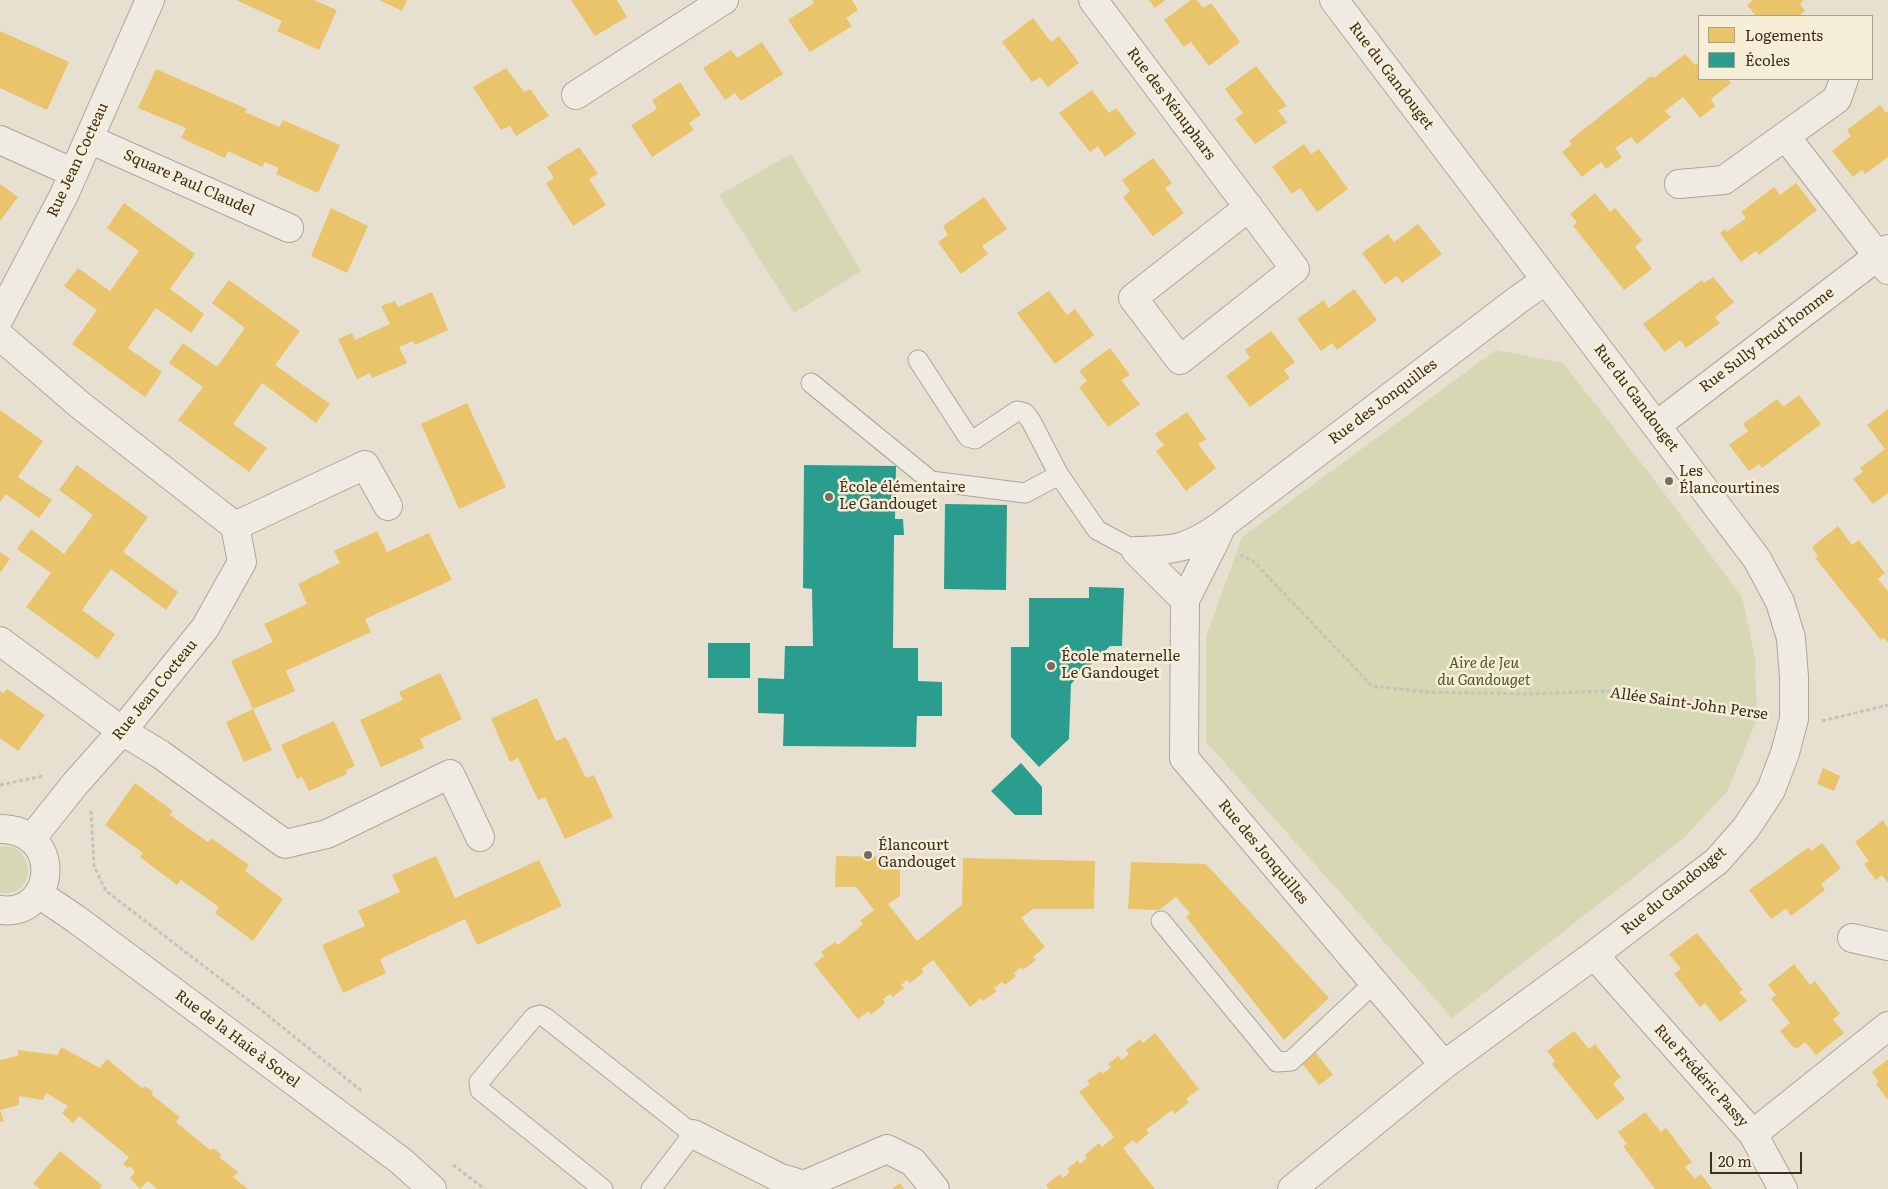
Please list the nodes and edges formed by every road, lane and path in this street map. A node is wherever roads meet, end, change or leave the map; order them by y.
1 (150, 0) edge
2 (724, 0) edge
3 (1093, 0) edge
4 (1334, 0) edge
5 (685, 10) edge
6 (1844, 80) edge
7 (576, 95) dead end
8 (1786, 137) junction
9 (89, 139) junction
10 (0, 140) edge
11 (74, 173) junction
12 (1678, 184) dead end
13 (1249, 207) junction
14 (289, 228) dead end
15 (1885, 258) edge
16 (1546, 280) junction
17 (0, 317) edge
18 (0, 336) edge
19 (918, 360) dead end
20 (811, 383) dead end
21 (1657, 425) junction
22 (1059, 475) junction
23 (388, 506) dead end
24 (235, 526) junction
25 (1218, 534) junction
26 (1136, 551) junction
27 (1185, 600) junction
28 (0, 641) edge
29 (1888, 705) edge
30 (1794, 719) junction
31 (122, 731) junction
32 (75, 784) junction
33 (0, 829) edge
34 (480, 837) dead end
35 (32, 838) junction
36 (39, 894) junction
37 (0, 910) edge
38 (1161, 921) dead end
39 (1852, 938) dead end
40 (1888, 946) edge
41 (1594, 955) junction
42 (1374, 983) junction
43 (1888, 1026) edge
44 (1444, 1065) junction
45 (364, 1093) dead end
46 (693, 1134) junction
47 (1753, 1134) junction
48 (448, 1161) dead end
49 (432, 1189) edge
50 (485, 1189) edge
51 (603, 1189) edge
52 (651, 1189) edge
53 (935, 1189) edge
54 (1292, 1189) edge
55 (1783, 1189) edge

1 - 9 street, Rue Jean Cocteau
2 - 5 street
3 - 13 street, Rue des Nénuphars
4 - 16 street, Rue du Gandouget
5 - 7 street
6 - 8 street
8 - 12 street
8 - 15 street, Rue Sully Prud'homme
9 - 11 street, Rue Jean Cocteau
9 - 14 street, Square Paul Claudel
10 - 11 street
11 - 17 street, Rue Jean Cocteau
13 - 13 street, Rue des Nénuphars
15 - 21 street, Rue Sully Prud'homme
16 - 21 street, Rue du Gandouget
16 - 25 street, Rue des Jonquilles
18 - 24 street
19 - 22 lane, Rue des Jonquilles
20 - 22 lane
21 - 30 street, Rue du Gandouget
22 - 26 lane, Rue des Jonquilles
23 - 24 street
24 - 31 street, Rue Jean Cocteau
25 - 26 street, Rue des Jonquilles
25 - 27 street, Rue des Jonquilles
25 - 30 path, Allée Saint-John Perse
26 - 27 street, Rue des Jonquilles
27 - 42 street, Rue des Jonquilles
28 - 31 street
29 - 30 path, Allée Saint-John Perse
30 - 41 street, Rue du Gandouget
31 - 32 street, Rue Jean Cocteau
31 - 34 street
32 - 35 street, Rue Jean Cocteau
32 - 45 path
33 - 35 street
35 - 36 street
36 - 37 street
36 - 49 street, Rue de la Haie à Sorel
38 - 42 lane
39 - 40 street
41 - 44 street, Rue du Gandouget
41 - 47 street, Rue Frédéric Passy
42 - 44 street, Rue des Jonquilles
43 - 47 street, Rue Frédéric Passy
44 - 54 street, Rue du Gandouget
46 - 51 lane
46 - 52 lane
46 - 53 street
47 - 55 street
48 - 50 path

